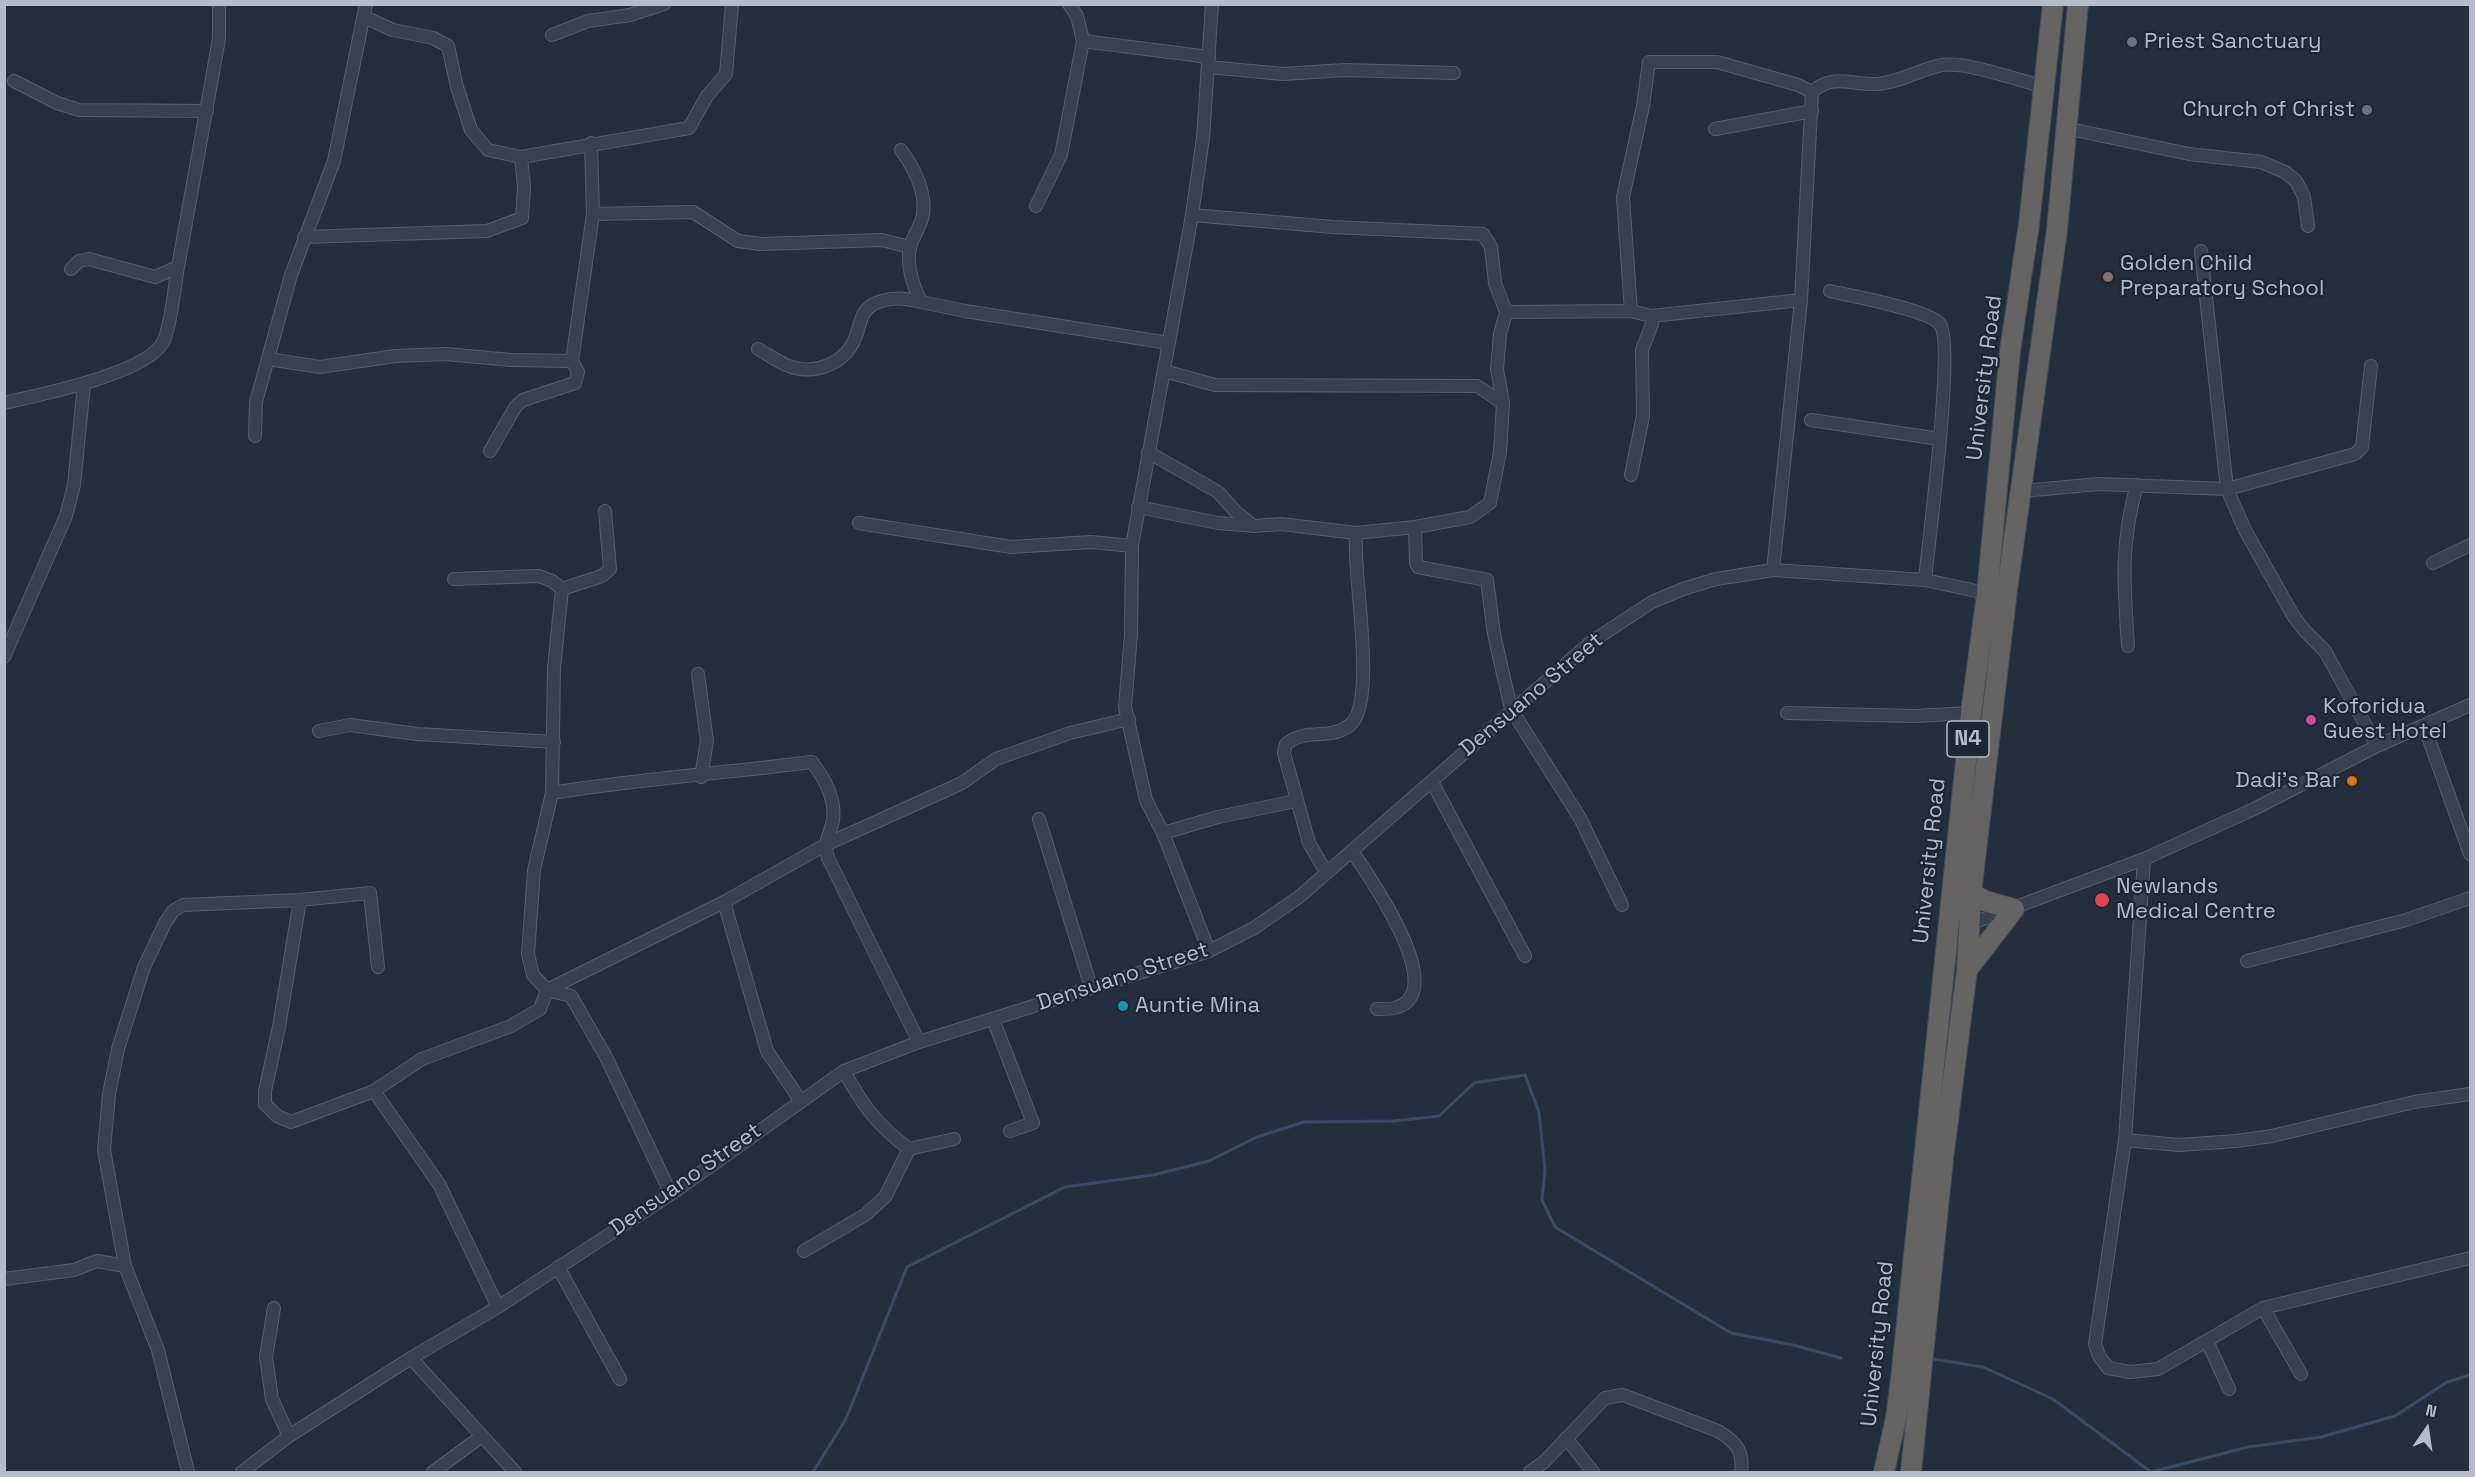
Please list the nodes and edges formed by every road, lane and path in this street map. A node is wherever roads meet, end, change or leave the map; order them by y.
1 (219, 4) edge
2 (664, 4) edge
3 (732, 4) edge
4 (1069, 4) edge
5 (1212, 4) edge
6 (2053, 4) edge
7 (2078, 4) edge
8 (365, 11) edge
9 (552, 35) dead end
10 (1083, 41) junction
11 (1209, 62) junction
12 (1454, 74) dead end
13 (14, 81) dead end
14 (2045, 87) junction
15 (1812, 92) junction
16 (207, 111) junction
17 (1812, 111) junction
18 (2065, 128) junction
19 (1716, 129) dead end
20 (591, 143) junction
21 (901, 150) dead end
22 (521, 157) junction
23 (1036, 206) dead end
24 (593, 214) junction
25 (1192, 215) junction
26 (2308, 226) dead end
27 (304, 237) junction
28 (910, 247) junction
29 (2201, 251) dead end
30 (178, 267) junction
31 (71, 269) dead end
32 (1830, 291) dead end
33 (1801, 300) junction
34 (921, 302) junction
35 (1631, 311) junction
36 (1506, 312) junction
37 (1651, 316) junction
38 (1169, 343) junction
39 (758, 349) dead end
40 (268, 359) junction
41 (572, 361) junction
42 (2371, 366) dead end
43 (1497, 369) junction
44 (1164, 371) junction
45 (84, 384) junction
46 (1478, 386) junction
47 (4, 403) edge
48 (1503, 403) junction
49 (1810, 420) dead end
50 (255, 436) dead end
51 (1940, 439) junction
52 (490, 451) dead end
53 (1148, 452) junction
54 (1631, 475) dead end
55 (2137, 485) junction
56 (2227, 489) junction
57 (2023, 491) junction
58 (1138, 507) junction
59 (605, 511) dead end
60 (859, 523) dead end
61 (1255, 526) junction
62 (1414, 527) junction
63 (1356, 533) junction
64 (2470, 545) edge
65 (1132, 546) junction
66 (2433, 563) dead end
67 (1773, 570) junction
68 (454, 579) dead end
69 (1925, 580) junction
70 (562, 589) junction
71 (2007, 590) junction
72 (1987, 594) junction
73 (2128, 646) dead end
74 (4, 657) edge
75 (698, 674) dead end
76 (2470, 705) edge
77 (1511, 710) junction
78 (1787, 713) dead end
79 (1971, 713) junction
80 (1129, 718) junction
81 (2424, 726) junction
82 (319, 731) dead end
83 (554, 742) junction
84 (2377, 746) junction
85 (701, 777) junction
86 (1432, 782) junction
87 (552, 793) junction
88 (1296, 801) junction
89 (1039, 819) dead end
90 (1163, 832) junction
91 (825, 845) junction
92 (1352, 851) junction
93 (2470, 854) edge
94 (2144, 859) junction
95 (1326, 872) junction
96 (1971, 893) junction
97 (2470, 898) edge
98 (300, 900) junction
99 (724, 902) junction
100 (1622, 905) dead end
101 (2014, 909) junction
102 (1970, 924) junction
103 (1209, 951) junction
104 (1525, 956) dead end
105 (2247, 961) dead end
106 (378, 967) dead end
107 (1968, 970) junction
108 (1091, 987) junction
109 (547, 990) junction
110 (1377, 1009) dead end
111 (993, 1019) junction
112 (919, 1042) junction
113 (844, 1071) junction
114 (374, 1091) junction
115 (2470, 1094) edge
116 (800, 1100) junction
117 (1010, 1131) dead end
118 (954, 1139) dead end
119 (2125, 1140) junction
120 (909, 1149) junction
121 (671, 1194) junction
122 (804, 1251) dead end
123 (2470, 1258) edge
124 (124, 1266) junction
125 (558, 1267) junction
126 (4, 1279) edge
127 (498, 1307) junction
128 (274, 1308) dead end
129 (2263, 1308) junction
130 (2207, 1341) junction
131 (411, 1358) junction
132 (2301, 1374) dead end
133 (620, 1379) dead end
134 (2229, 1389) dead end
135 (289, 1436) junction
136 (482, 1436) junction
137 (1566, 1438) junction
138 (188, 1473) edge
139 (242, 1473) edge
140 (433, 1473) edge
141 (515, 1473) edge
142 (1530, 1473) edge
143 (1593, 1473) edge
144 (1741, 1473) edge
145 (1884, 1473) edge
146 (1911, 1473) edge

1 - 16 street
2 - 9 street
3 - 20 street
4 - 10 street
5 - 11 street
6 - 14 highway, University Road / N4
7 - 18 highway, University Road / N4
8 - 22 street
8 - 27 street
10 - 11 street
10 - 23 street
11 - 12 street
11 - 25 street
13 - 16 street
14 - 15 street
14 - 72 highway, University Road / N4
15 - 17 street
15 - 35 street
16 - 30 street
17 - 19 street
17 - 33 street
18 - 26 street
18 - 57 highway, University Road / N4
20 - 22 street
20 - 24 street
21 - 28 street
22 - 27 street
24 - 28 street
24 - 41 street
25 - 36 street
25 - 38 street
27 - 40 street
28 - 34 street
29 - 56 street
30 - 31 street
30 - 45 street
32 - 51 street
33 - 37 street
33 - 67 street
34 - 38 street
34 - 39 street
35 - 36 street
35 - 37 street
36 - 43 street
37 - 54 street
38 - 44 street
40 - 41 street
40 - 50 street
41 - 52 street
42 - 56 street
43 - 46 street
43 - 48 street
44 - 46 street
44 - 53 street
45 - 47 street
45 - 74 street
46 - 48 street
48 - 62 street
49 - 51 street
51 - 69 street
53 - 58 street
53 - 61 street
55 - 56 street
55 - 57 street
55 - 73 street
56 - 84 street
57 - 71 highway, University Road / N4
58 - 61 street
58 - 65 street
59 - 70 street
60 - 65 street
61 - 63 street
62 - 63 street
62 - 77 street
63 - 88 street
64 - 66 street
65 - 80 street
67 - 69 street, Densuano Street
67 - 77 street, Densuano Street
68 - 70 street
69 - 72 street, Densuano Street
70 - 83 street
71 - 72 street, Densuano Street
71 - 96 highway, University Road / N4
72 - 79 highway, University Road / N4
75 - 85 street
76 - 81 street
77 - 86 street, Densuano Street
77 - 100 street
78 - 79 street
79 - 145 highway, University Road / N4
80 - 90 street
80 - 91 street
81 - 84 street
81 - 93 street
82 - 83 street
83 - 87 street
84 - 94 street
85 - 87 street
85 - 91 street
86 - 92 street, Densuano Street
86 - 104 street
87 - 109 street
88 - 90 street
88 - 95 street
89 - 108 street
90 - 103 street
91 - 99 street
91 - 112 street
92 - 95 street, Densuano Street
92 - 110 street
94 - 101 street
94 - 119 street
95 - 103 street, Densuano Street
96 - 101 highway
96 - 102 highway, University Road / N4
97 - 105 street
98 - 106 street
98 - 114 street
98 - 124 street
99 - 109 street
99 - 116 street
101 - 102 street
101 - 107 highway
102 - 107 highway, University Road / N4
103 - 108 street, Densuano Street
107 - 146 highway, University Road / N4
108 - 111 street, Densuano Street
109 - 114 street
109 - 121 street
111 - 112 street, Densuano Street
111 - 117 street
112 - 113 street, Densuano Street
113 - 116 street, Densuano Street
113 - 120 street
114 - 127 street
115 - 119 street
116 - 121 street, Densuano Street
118 - 120 street
119 - 130 street
120 - 122 street
121 - 125 street, Densuano Street
123 - 129 street
124 - 126 street
124 - 138 street
125 - 127 street, Densuano Street
125 - 133 street
127 - 131 street, Densuano Street
128 - 135 street
129 - 130 street
129 - 132 street
130 - 134 street
131 - 135 street, Densuano Street
131 - 136 street
135 - 139 street, Densuano Street
136 - 140 street
136 - 141 street
137 - 142 street
137 - 143 street
137 - 144 street

